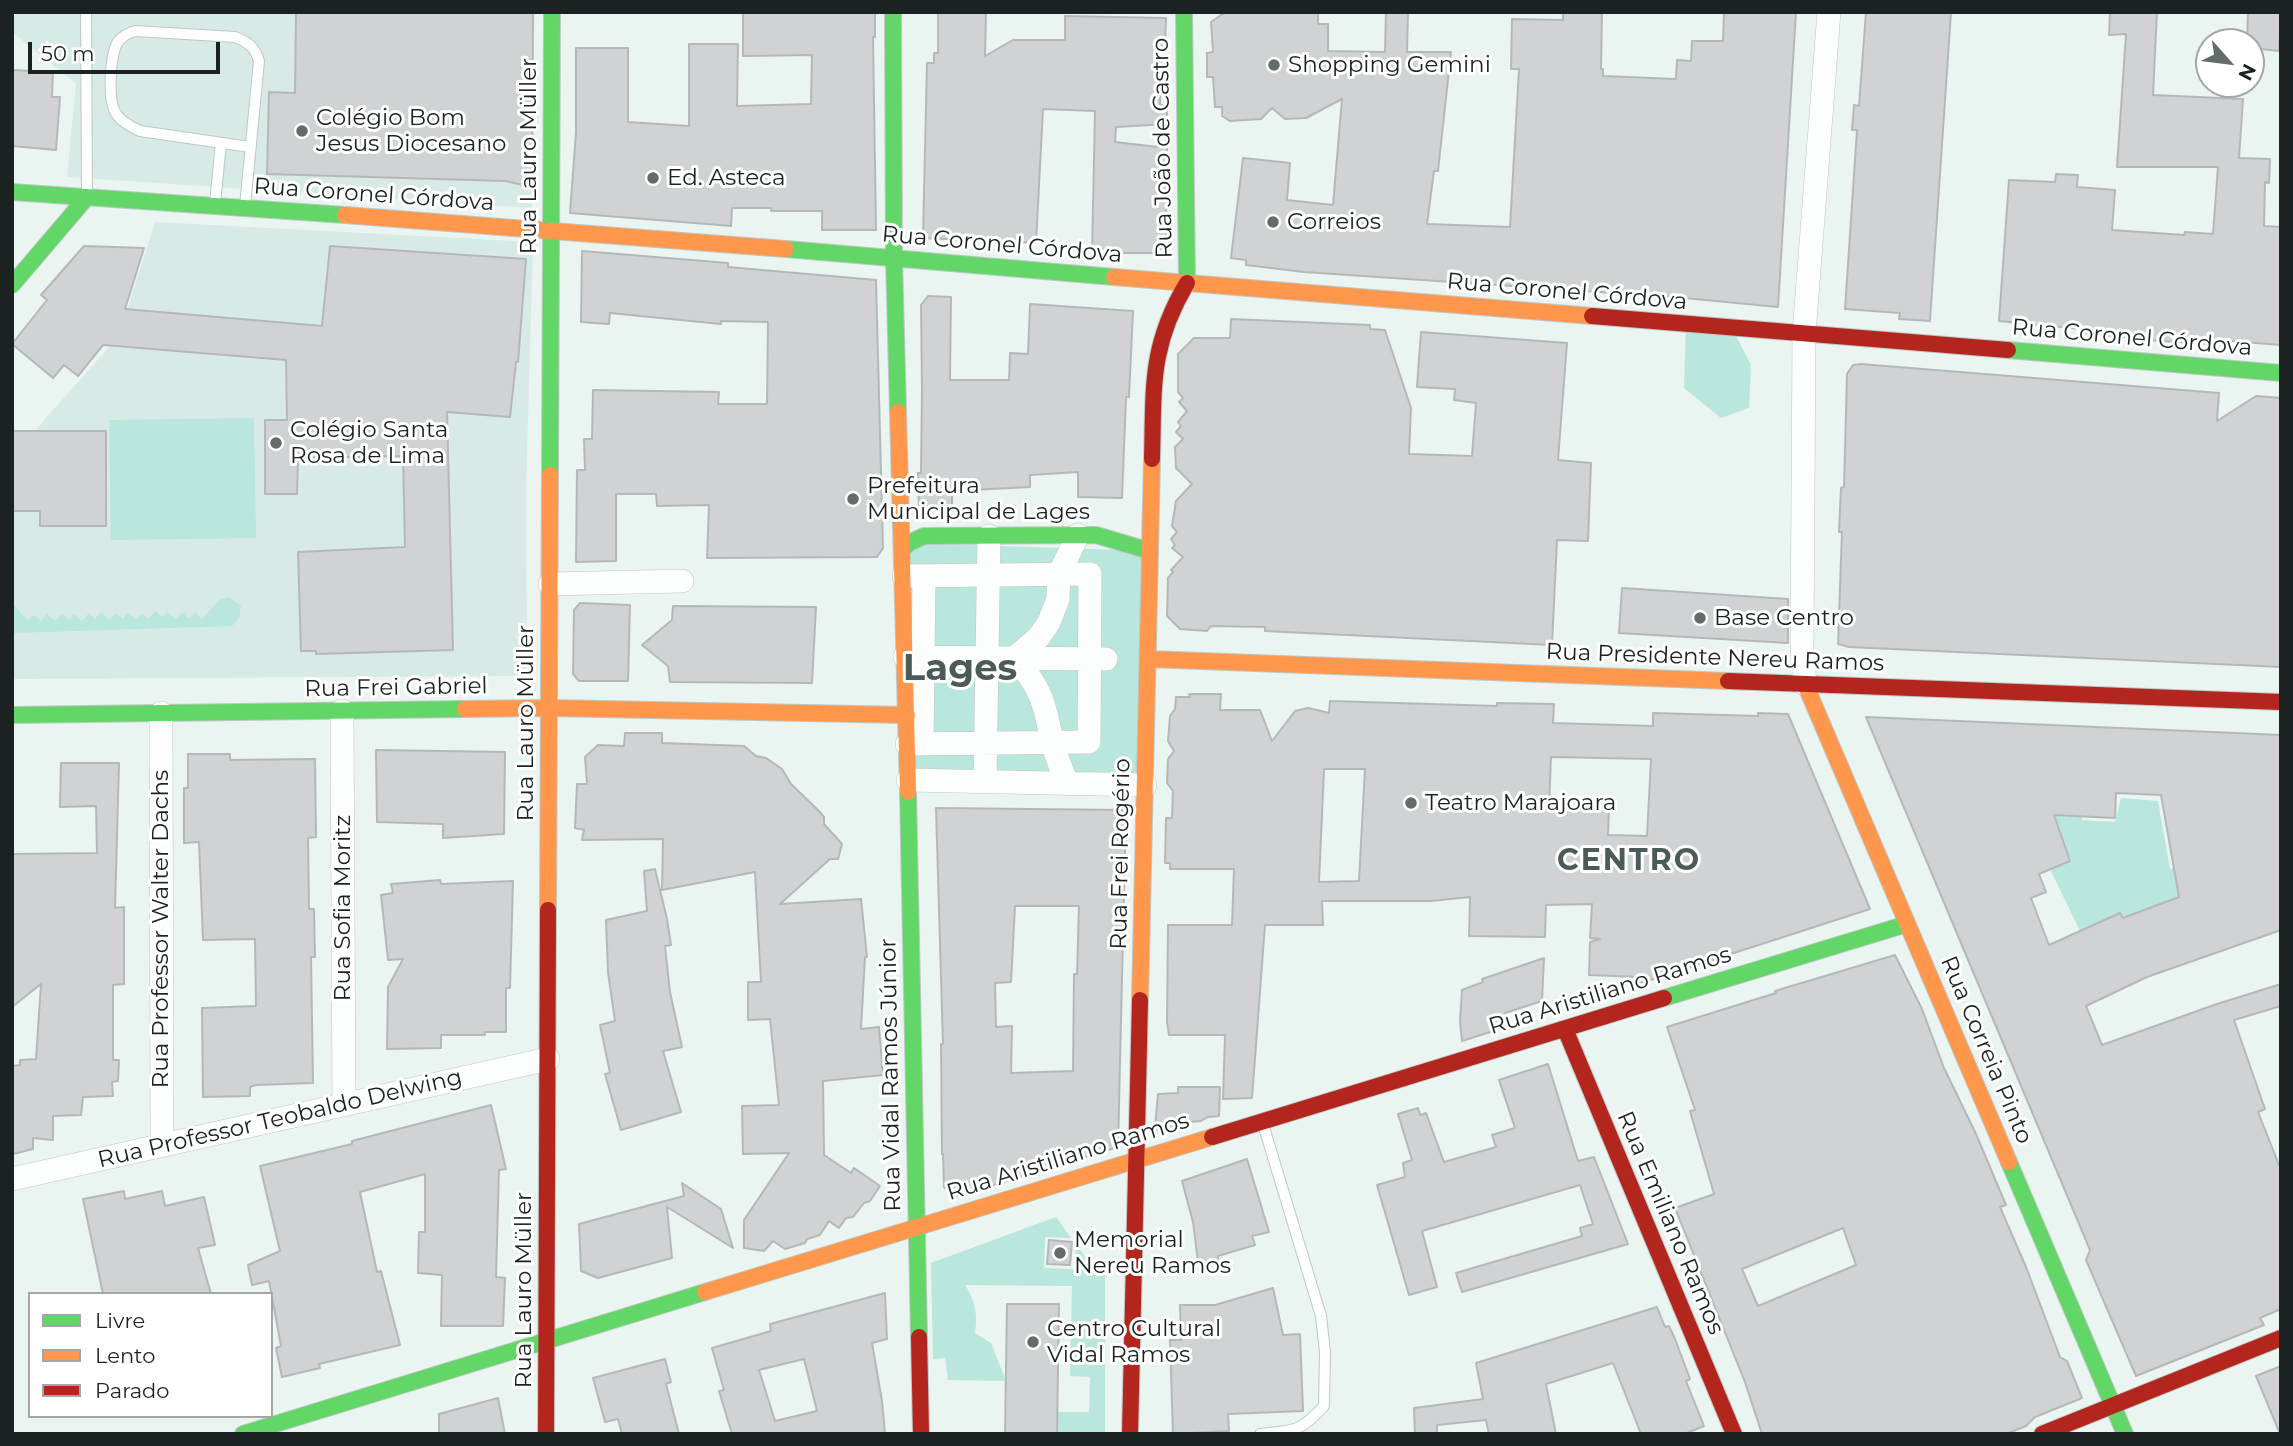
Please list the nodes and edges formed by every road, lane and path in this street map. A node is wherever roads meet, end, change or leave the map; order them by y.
1 (86, 12) edge
2 (552, 12) edge
3 (893, 12) edge
4 (1184, 12) edge
5 (1829, 12) edge
6 (221, 143) junction
7 (250, 146) junction
8 (12, 192) edge
9 (87, 197) junction
10 (214, 206) junction
11 (244, 209) junction
12 (552, 230) junction
13 (894, 258) junction
14 (1187, 283) junction
15 (12, 285) edge
16 (1804, 334) junction
17 (2281, 373) edge
18 (1078, 535) junction
19 (924, 536) junction
20 (989, 536) junction
21 (903, 549) junction
22 (1150, 551) junction
23 (1059, 574) junction
24 (989, 575) junction
25 (914, 576) junction
26 (958, 576) junction
27 (682, 581) dead end
28 (550, 584) junction
29 (914, 657) junction
30 (987, 658) junction
31 (1014, 658) junction
32 (1098, 659) junction
33 (1148, 659) junction
34 (1805, 684) junction
35 (2281, 702) edge
36 (549, 708) junction
37 (342, 711) junction
38 (161, 713) junction
39 (12, 715) edge
40 (907, 715) junction
41 (1052, 742) junction
42 (986, 743) junction
43 (915, 744) junction
44 (955, 744) junction
45 (917, 780) junction
46 (985, 782) junction
47 (1067, 783) junction
48 (1145, 785) junction
49 (1907, 924) junction
50 (1565, 1029) junction
51 (548, 1059) junction
52 (344, 1105) junction
53 (1262, 1122) junction
54 (162, 1146) junction
55 (1137, 1160) junction
56 (12, 1179) edge
57 (917, 1227) junction
58 (2281, 1338) edge
59 (546, 1340) junction
60 (2113, 1406) junction
61 (243, 1434) edge
62 (546, 1434) edge
63 (921, 1434) edge
64 (1130, 1434) edge
65 (1261, 1434) edge
66 (1734, 1434) edge
67 (2042, 1434) edge
68 (2125, 1434) edge

1 - 9 lane
2 - 12 street, Rua Lauro Müller
3 - 13 street
4 - 14 street, Rua João de Castro
5 - 16 street
6 - 7 lane
6 - 7 lane
6 - 10 lane
7 - 11 lane
8 - 9 street, Rua Coronel Córdova
9 - 10 street, Rua Coronel Córdova
9 - 15 street
10 - 11 street, Rua Coronel Córdova
11 - 12 street, Rua Coronel Córdova
12 - 13 street, Rua Coronel Córdova
12 - 28 street, Rua Lauro Müller
13 - 14 street, Rua Coronel Córdova
13 - 21 street
14 - 16 street, Rua Coronel Córdova
14 - 22 street, Rua Frei Rogério
16 - 17 street, Rua Coronel Córdova
16 - 34 street
18 - 20 street
18 - 22 street
18 - 23 street
19 - 20 street
19 - 21 street
19 - 26 street
20 - 24 street
21 - 25 street
22 - 33 street, Rua Frei Rogério
23 - 24 street
23 - 31 street
23 - 32 street
24 - 26 street
24 - 30 street
25 - 26 street
25 - 29 street
27 - 28 street
28 - 36 street, Rua Lauro Müller
29 - 30 street
29 - 40 street, Rua Vidal Ramos Júnior
29 - 43 street
30 - 31 street
30 - 42 street
31 - 32 street
31 - 41 street
32 - 41 street
33 - 34 street, Rua Presidente Nereu Ramos
33 - 48 street, Rua Frei Rogério
34 - 35 street, Rua Presidente Nereu Ramos
34 - 49 street, Rua Correia Pinto
36 - 37 street, Rua Frei Gabriel
36 - 40 street, Rua Frei Gabriel
36 - 51 street, Rua Lauro Müller
37 - 38 street, Rua Frei Gabriel
37 - 52 street, Rua Sofia Moritz
38 - 39 street, Rua Frei Gabriel
38 - 54 street, Rua Professor Walter Dachs
40 - 43 street, Rua Vidal Ramos Júnior
41 - 42 street
41 - 47 street
42 - 44 street
42 - 46 street
43 - 44 street
43 - 45 street, Rua Vidal Ramos Júnior
44 - 45 street
45 - 46 street
45 - 57 street, Rua Vidal Ramos Júnior
46 - 47 street
47 - 48 street
48 - 55 street, Rua Frei Rogério
49 - 50 street, Rua Aristiliano Ramos
49 - 60 street, Rua Correia Pinto
50 - 53 street, Rua Aristiliano Ramos
50 - 66 street, Rua Emiliano Ramos
51 - 52 street, Rua Professor Teobaldo Delwing
51 - 59 street, Rua Lauro Müller
52 - 54 street, Rua Professor Teobaldo Delwing
53 - 55 street, Rua Aristiliano Ramos
53 - 65 lane
54 - 56 street, Rua Professor Teobaldo Delwing
55 - 57 street, Rua Aristiliano Ramos
55 - 64 street, Rua Frei Rogério
57 - 59 street, Rua Aristiliano Ramos
57 - 63 street, Rua Vidal Ramos Júnior
58 - 60 street
59 - 61 street, Rua Aristiliano Ramos
59 - 62 street, Rua Lauro Müller
60 - 67 street
60 - 68 street, Rua Correia Pinto

